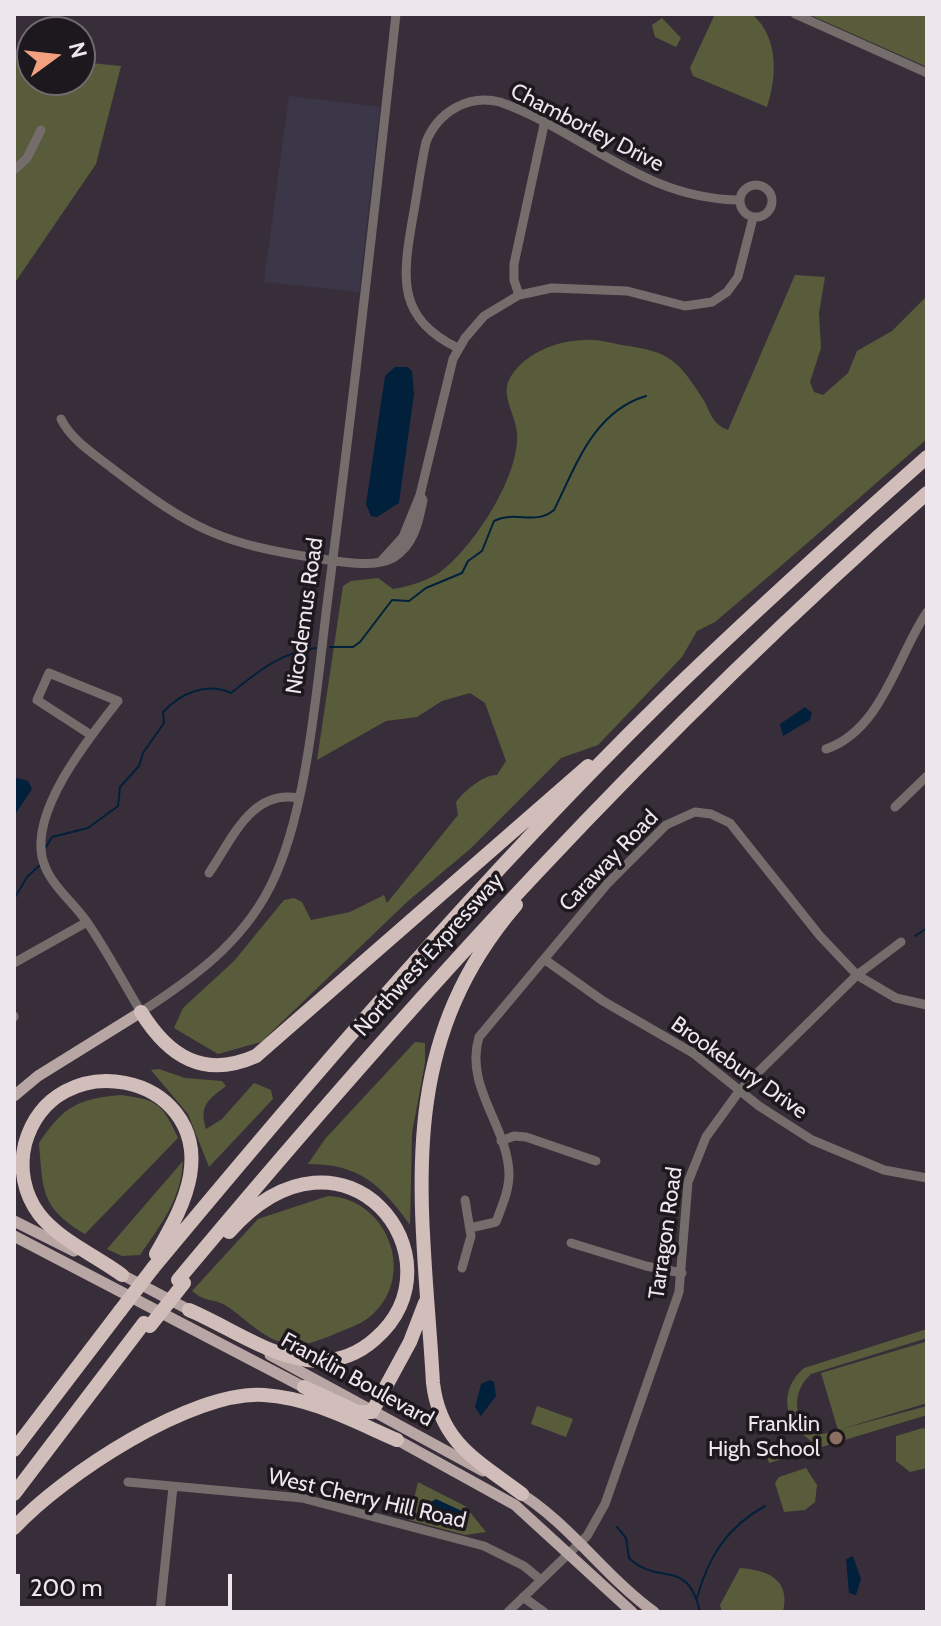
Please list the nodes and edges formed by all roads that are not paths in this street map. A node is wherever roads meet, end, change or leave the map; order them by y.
1 (396, 14) edge
2 (795, 14) edge
3 (927, 73) edge
4 (544, 125) junction
5 (41, 130) dead end
6 (14, 170) edge
7 (740, 200) junction
8 (753, 218) junction
9 (519, 295) junction
10 (458, 348) junction
11 (61, 419) dead end
12 (927, 457) edge
13 (927, 493) edge
14 (333, 561) junction
15 (927, 612) edge
16 (661, 702) junction
17 (91, 735) junction
18 (826, 749) dead end
19 (927, 776) edge
20 (298, 798) junction
21 (604, 800) junction
22 (895, 807) dead end
23 (209, 873) dead end
24 (87, 922) junction
25 (901, 942) dead end
26 (544, 959) junction
27 (14, 963) edge
28 (857, 975) junction
29 (927, 1005) edge
30 (141, 1012) junction
31 (740, 1090) junction
32 (14, 1096) edge
33 (501, 1141) junction
34 (596, 1161) dead end
35 (927, 1178) edge
36 (465, 1200) dead end
37 (14, 1221) edge
38 (470, 1228) junction
39 (14, 1236) edge
40 (571, 1243) dead end
41 (151, 1267) junction
42 (462, 1268) dead end
43 (682, 1273) junction
44 (122, 1275) junction
45 (181, 1282) junction
46 (428, 1289) junction
47 (189, 1310) junction
48 (304, 1387) junction
49 (372, 1412) junction
50 (397, 1440) junction
51 (14, 1450) edge
52 (128, 1482) dead end
53 (173, 1487) junction
54 (14, 1494) edge
55 (522, 1494) junction
56 (14, 1528) edge
57 (578, 1544) junction
58 (569, 1553) junction
59 (541, 1580) junction
60 (523, 1597) junction
61 (160, 1612) edge
62 (508, 1612) edge
63 (544, 1612) edge
64 (632, 1612) edge
65 (654, 1612) edge

1 - 14 street, Nicodemus Road
2 - 3 street
4 - 7 street, Chamborley Drive
4 - 9 street
4 - 10 street, Chamborley Drive
5 - 6 street
7 - 8 street
7 - 8 street, Chamborley Drive
8 - 9 street, Chamborley Drive
9 - 10 street, Chamborley Drive
10 - 14 street, Chamborley Drive
11 - 14 street, Chamborley Drive
12 - 16 highway, Northwest Expressway
13 - 21 highway, Northwest Expressway
14 - 20 street, Nicodemus Road
15 - 18 street
16 - 30 highway
16 - 41 highway, Northwest Expressway
17 - 17 street
17 - 24 street
19 - 22 street
20 - 23 street
20 - 30 street, Nicodemus Road
21 - 45 highway, Northwest Expressway
21 - 46 highway
24 - 27 street
24 - 30 street
25 - 28 street, Tarragon Road
26 - 28 street, Caraway Road
26 - 31 street, Brookebury Drive
26 - 33 street, Caraway Road
28 - 29 street, Caraway Road
28 - 31 street, Tarragon Road
30 - 32 main road, Nicodemus Road
31 - 35 street, Brookebury Drive
31 - 43 street, Tarragon Road
33 - 34 street
33 - 38 street, Caraway Road
36 - 38 street
37 - 44 main road, Franklin Boulevard
38 - 42 street
39 - 48 main road, Franklin Boulevard
40 - 43 street
41 - 44 highway
41 - 51 highway, Northwest Expressway, bridge
43 - 57 street, Tarragon Road
44 - 47 main road, Franklin Boulevard
45 - 47 highway
45 - 54 highway, Northwest Expressway
46 - 49 highway
46 - 55 highway
47 - 49 main road, Franklin Boulevard
48 - 49 highway
48 - 50 main road, Franklin Boulevard
49 - 55 main road, Franklin Boulevard
50 - 56 highway
50 - 58 main road, Franklin Boulevard
52 - 53 street, West Cherry Hill Road
53 - 59 street, West Cherry Hill Road
53 - 61 street
55 - 57 main road, Franklin Boulevard
57 - 58 street, Tarragon Road
57 - 65 main road, Franklin Boulevard
58 - 59 street, Tarragon Road
58 - 64 main road, Franklin Boulevard
59 - 60 street, Tarragon Road
60 - 62 street, Tarragon Road
60 - 63 street

